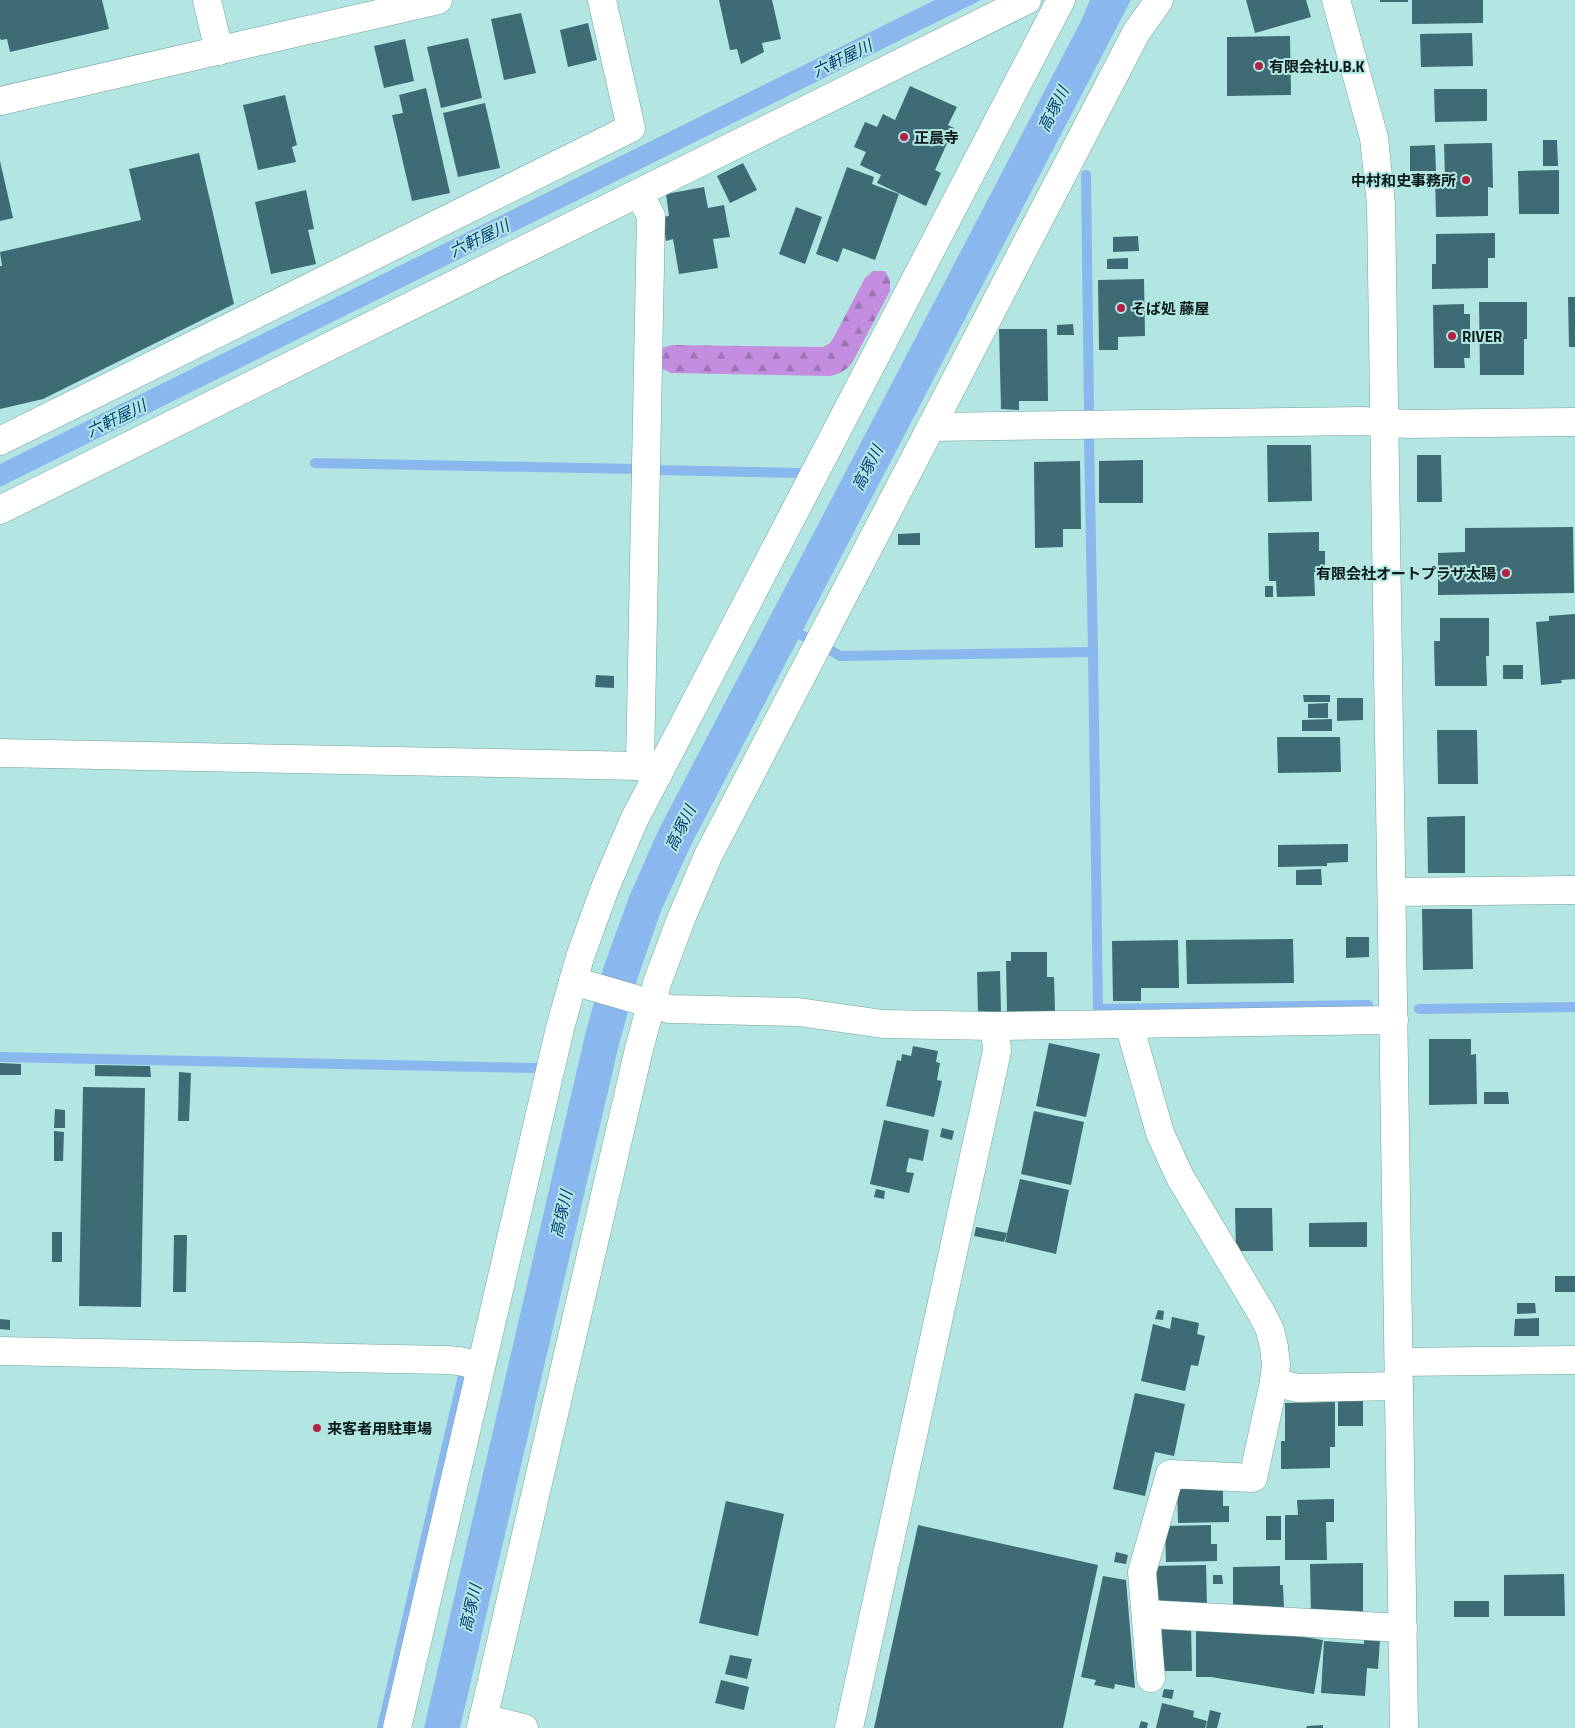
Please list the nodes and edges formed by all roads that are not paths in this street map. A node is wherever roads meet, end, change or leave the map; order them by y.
1 (207, 0) edge
2 (438, 0) edge
3 (602, 0) edge
4 (1029, 0) edge
5 (1159, 0) edge
6 (1336, 0) edge
7 (398, 4) edge
8 (1058, 6) edge
9 (219, 51) junction
10 (0, 101) edge
11 (639, 193) junction
12 (1575, 422) edge
13 (1385, 423) junction
14 (931, 427) junction
15 (0, 441) edge
16 (0, 510) edge
17 (0, 753) edge
18 (649, 771) junction
19 (1575, 890) edge
20 (1392, 892) junction
21 (580, 984) junction
22 (646, 1003) junction
23 (1394, 1020) junction
24 (1132, 1024) junction
25 (995, 1026) junction
26 (0, 1351) edge
27 (1575, 1360) edge
28 (481, 1366) junction
29 (1399, 1374) junction
30 (1274, 1382) junction
31 (1146, 1614) junction
32 (1403, 1628) junction
33 (1151, 1678) dead end
34 (482, 1723) edge
35 (397, 1728) edge
36 (524, 1728) edge
37 (848, 1728) edge
38 (1404, 1728) edge

1 - 9 street
2 - 7 street
3 - 15 street
4 - 8 street
4 - 11 street
5 - 14 street
6 - 13 street
7 - 9 street
8 - 18 street
9 - 10 street
11 - 16 street
11 - 18 street
12 - 13 street
13 - 14 street
13 - 20 street
14 - 22 street
17 - 18 street
18 - 21 street
19 - 20 street
20 - 23 street
21 - 22 street
21 - 28 street
22 - 25 street
22 - 34 street
23 - 24 street
23 - 29 street
24 - 25 street
24 - 30 street
25 - 37 street
26 - 28 street
27 - 29 street
28 - 35 street
29 - 30 street
29 - 32 street
30 - 31 street
31 - 32 street
31 - 33 street
32 - 38 street
34 - 36 street

